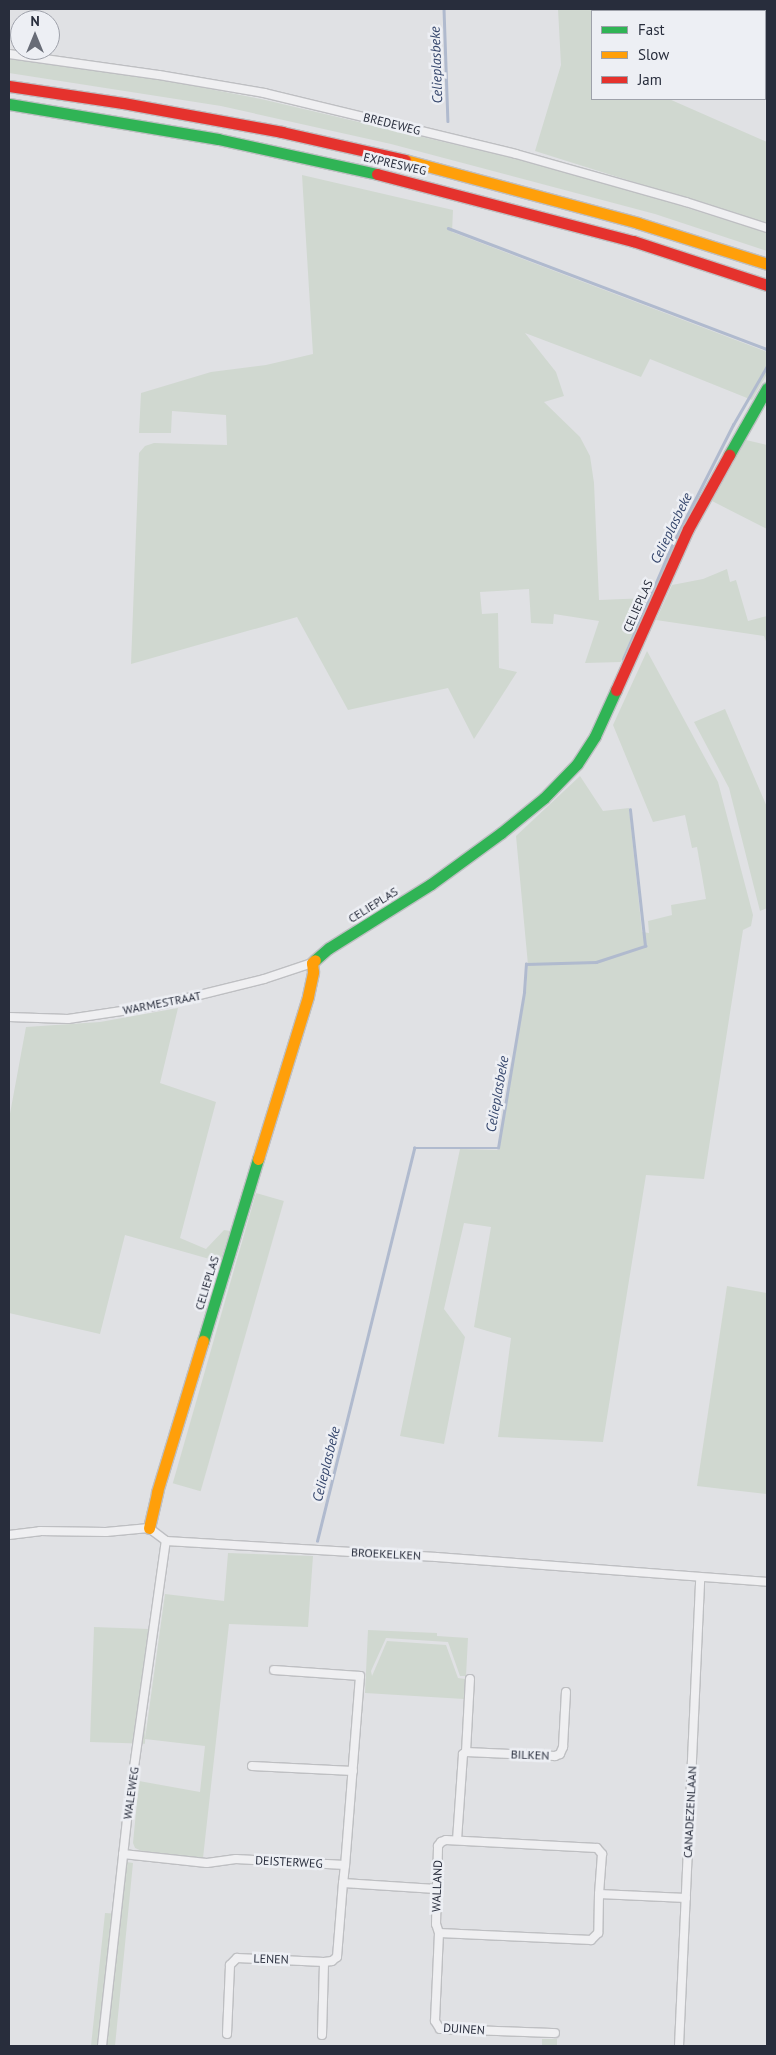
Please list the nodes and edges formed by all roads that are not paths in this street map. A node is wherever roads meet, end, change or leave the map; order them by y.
1 (9, 54) edge
2 (9, 86) edge
3 (9, 104) edge
4 (767, 228) edge
5 (767, 264) edge
6 (767, 284) edge
7 (767, 388) edge
8 (312, 963) junction
9 (9, 1017) edge
10 (149, 1528) junction
11 (9, 1535) edge
12 (166, 1541) junction
13 (700, 1577) junction
14 (767, 1582) edge
15 (274, 1670) dead end
16 (470, 1679) dead end
17 (566, 1692) dead end
18 (466, 1752) junction
19 (252, 1766) dead end
20 (353, 1771) junction
21 (457, 1840) junction
22 (123, 1854) junction
23 (345, 1865) junction
24 (343, 1883) junction
25 (436, 1889) junction
26 (599, 1894) junction
27 (686, 1898) junction
28 (439, 1933) junction
29 (324, 1962) junction
30 (555, 2033) dead end
31 (227, 2034) dead end
32 (322, 2035) dead end
33 (102, 2046) edge
34 (679, 2046) edge

1 - 4 street, BREDEWEG
2 - 5 main road, EXPRESWEG
3 - 6 main road, EXPRESWEG
7 - 8 main road, CELIEPLAS
8 - 9 street, WARMESTRAAT
8 - 10 main road, CELIEPLAS
10 - 11 street
10 - 12 street
12 - 13 street, BROEKELKEN
12 - 22 street, WALEWEG
13 - 14 street, BROEKELKEN
13 - 27 street, CANADEZENLAAN
15 - 20 street
16 - 18 street
17 - 18 street, BILKEN
18 - 21 street
19 - 20 street
20 - 23 street
21 - 25 street, WALLAND
21 - 26 street, WALLAND
22 - 23 street, DEISTERWEG
22 - 33 street, WALEWEG
23 - 24 street
24 - 25 street
24 - 29 street
25 - 28 street, WALLAND
26 - 27 street
26 - 28 street, WALLAND
27 - 34 street, CANADEZENLAAN
28 - 30 street, DUINEN
29 - 31 street, LENEN
29 - 32 street

